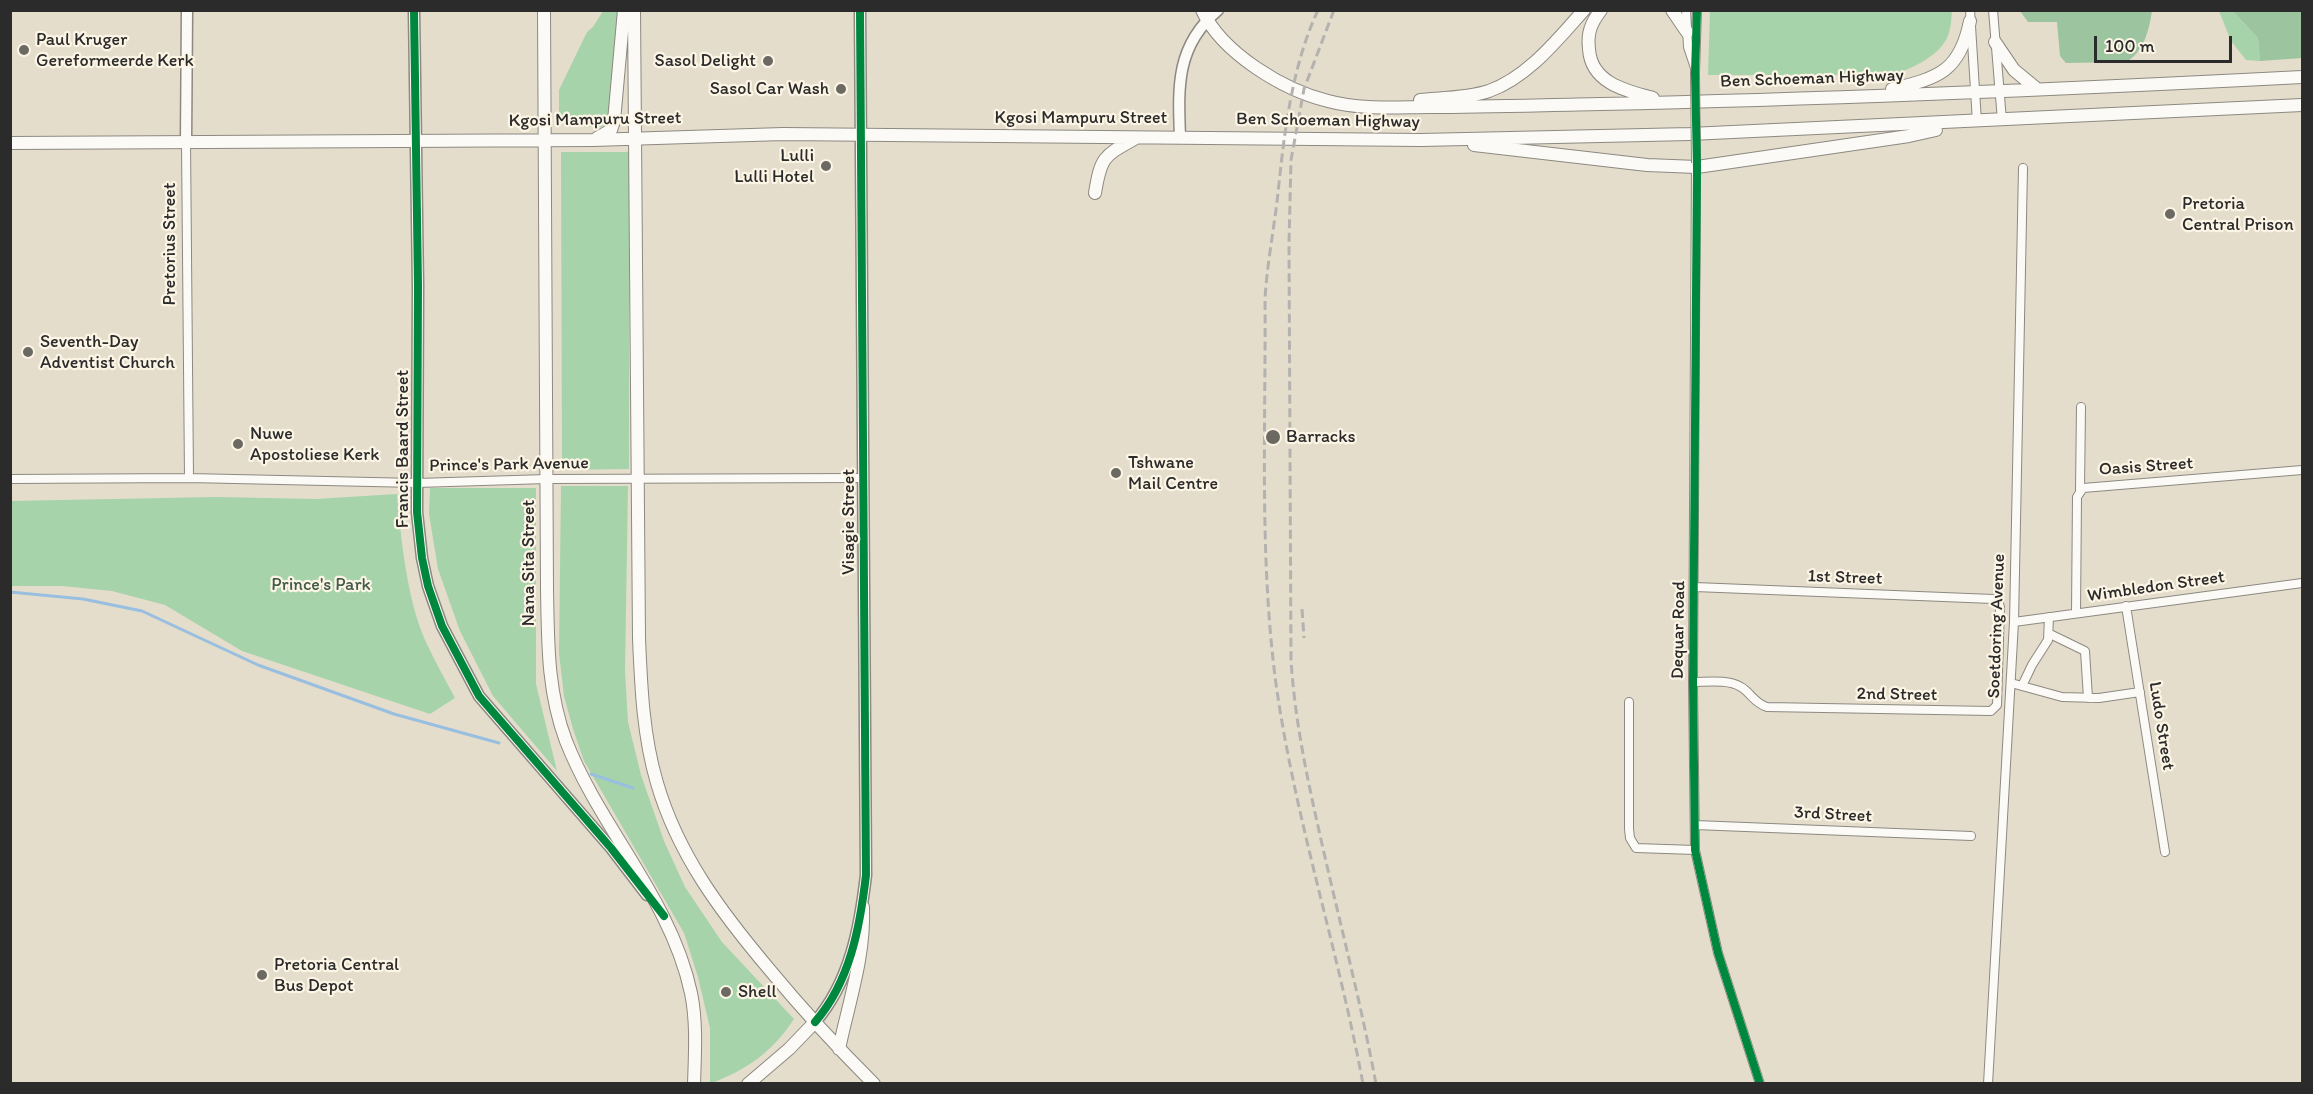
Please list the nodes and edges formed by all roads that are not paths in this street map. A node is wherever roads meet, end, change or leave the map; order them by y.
1 (187, 10) edge
2 (414, 10) edge
3 (544, 10) edge
4 (624, 10) edge
5 (634, 10) edge
6 (860, 10) edge
7 (1218, 10) edge
8 (1584, 10) edge
9 (1601, 10) edge
10 (1672, 10) edge
11 (1686, 10) edge
12 (1697, 10) edge
13 (1993, 10) edge
14 (1204, 15) edge
15 (1970, 16) edge
16 (1687, 32) junction
17 (1995, 42) junction
18 (1695, 71) junction
19 (2302, 77) edge
20 (2037, 88) junction
21 (1975, 91) junction
22 (2000, 91) junction
23 (1867, 95) junction
24 (1689, 102) junction
25 (2302, 105) edge
26 (1347, 106) junction
27 (2002, 121) junction
28 (1972, 122) junction
29 (860, 135) junction
30 (1137, 137) junction
31 (1180, 137) junction
32 (635, 138) junction
33 (416, 140) junction
34 (545, 140) junction
35 (593, 140) junction
36 (1438, 140) junction
37 (186, 142) junction
38 (10, 143) edge
39 (1696, 165) junction
40 (2023, 168) dead end
41 (1095, 193) dead end
42 (2081, 407) dead end
43 (2302, 470) edge
44 (189, 478) junction
45 (637, 478) junction
46 (863, 478) junction
47 (10, 479) edge
48 (547, 479) junction
49 (417, 483) junction
50 (2080, 490) junction
51 (2302, 583) edge
52 (1695, 587) junction
53 (1993, 599) joint
54 (2126, 606) junction
55 (2076, 613) junction
56 (2049, 617) junction
57 (2014, 622) junction
58 (2050, 634) junction
59 (1693, 682) junction
60 (2011, 683) junction
61 (2022, 687) junction
62 (2140, 692) junction
63 (2088, 698) junction
64 (1629, 702) dead end
65 (1695, 825) junction
66 (1971, 836) dead end
67 (1695, 850) junction
68 (2165, 852) dead end
69 (863, 907) junction
70 (664, 916) junction
71 (815, 1022) junction
72 (839, 1049) junction
73 (694, 1083) edge
74 (748, 1083) edge
75 (874, 1083) edge
76 (1760, 1083) edge
77 (1988, 1083) edge

1 - 37 street, Pretorius Street
2 - 33 street, Francis Baard Street
3 - 34 main road, Nana Sita Street
4 - 35 main road
5 - 32 main road
6 - 29 street, Visagie Street
7 - 14 street
8 - 26 main road
9 - 24 main road
10 - 16 main road
11 - 16 street
12 - 18 street
13 - 17 street
14 - 26 main road, Ben Schoeman Highway
14 - 31 street
15 - 21 street
15 - 23 main road
16 - 18 street
17 - 20 main road
17 - 22 street
18 - 39 street, Dequar Road, bridge
19 - 20 main road, Ben Schoeman Highway
20 - 22 main road, Ben Schoeman Highway
21 - 22 main road, Ben Schoeman Highway
21 - 23 main road, Ben Schoeman Highway
21 - 28 street
22 - 27 street
23 - 24 main road, Ben Schoeman Highway
24 - 26 main road, Ben Schoeman Highway
25 - 27 main road, Ben Schoeman Highway
27 - 28 main road, Ben Schoeman Highway
28 - 36 main road, Ben Schoeman Highway
28 - 39 main road
29 - 30 main road, Kgosi Mampuru Street
29 - 32 main road, Kgosi Mampuru Street
29 - 46 street, Visagie Street
30 - 31 main road, Kgosi Mampuru Street
30 - 41 main road
31 - 36 main road, Ben Schoeman Highway
32 - 35 main road, Kgosi Mampuru Street
32 - 45 main road
33 - 34 main road, Kgosi Mampuru Street
33 - 37 main road, Kgosi Mampuru Street
33 - 49 street, Francis Baard Street
34 - 35 main road, Kgosi Mampuru Street
34 - 48 main road, Nana Sita Street
36 - 39 main road
37 - 38 main road, Kgosi Mampuru Street
37 - 44 street, Pretorius Street
39 - 52 street, Dequar Road
40 - 57 street, Soetdoring Avenue
42 - 50 street
43 - 50 street, Oasis Street
44 - 47 street, Prince's Park Avenue
44 - 49 street, Prince's Park Avenue
45 - 46 street, Prince's Park Avenue
45 - 48 street, Prince's Park Avenue
45 - 71 main road
46 - 69 street, Visagie Street
48 - 49 street, Prince's Park Avenue
48 - 70 main road, Nana Sita Street
49 - 70 street, Francis Baard Street
50 - 55 street, Oasis Street
51 - 54 street, Wimbledon Street
52 - 53 street, 1st Street
52 - 59 street, Dequar Road
53 - 59 street, 2nd Street
54 - 55 street, Wimbledon Street
54 - 62 street, Ludo Street
55 - 56 street, Wimbledon Street
56 - 57 street, Wimbledon Street
56 - 58 street
57 - 60 street, Soetdoring Avenue
58 - 61 street
58 - 63 street
59 - 65 street, Dequar Road
60 - 61 street
60 - 77 street, Soetdoring Avenue
61 - 63 street
62 - 63 street
62 - 68 street, Ludo Street
64 - 67 street
65 - 66 street, 3rd Street
65 - 67 street, Dequar Road
67 - 76 street, Dequar Road
69 - 71 street, Visagie Street
69 - 72 main road
70 - 73 main road, Nana Sita Street
71 - 72 main road
71 - 74 main road
72 - 75 main road

